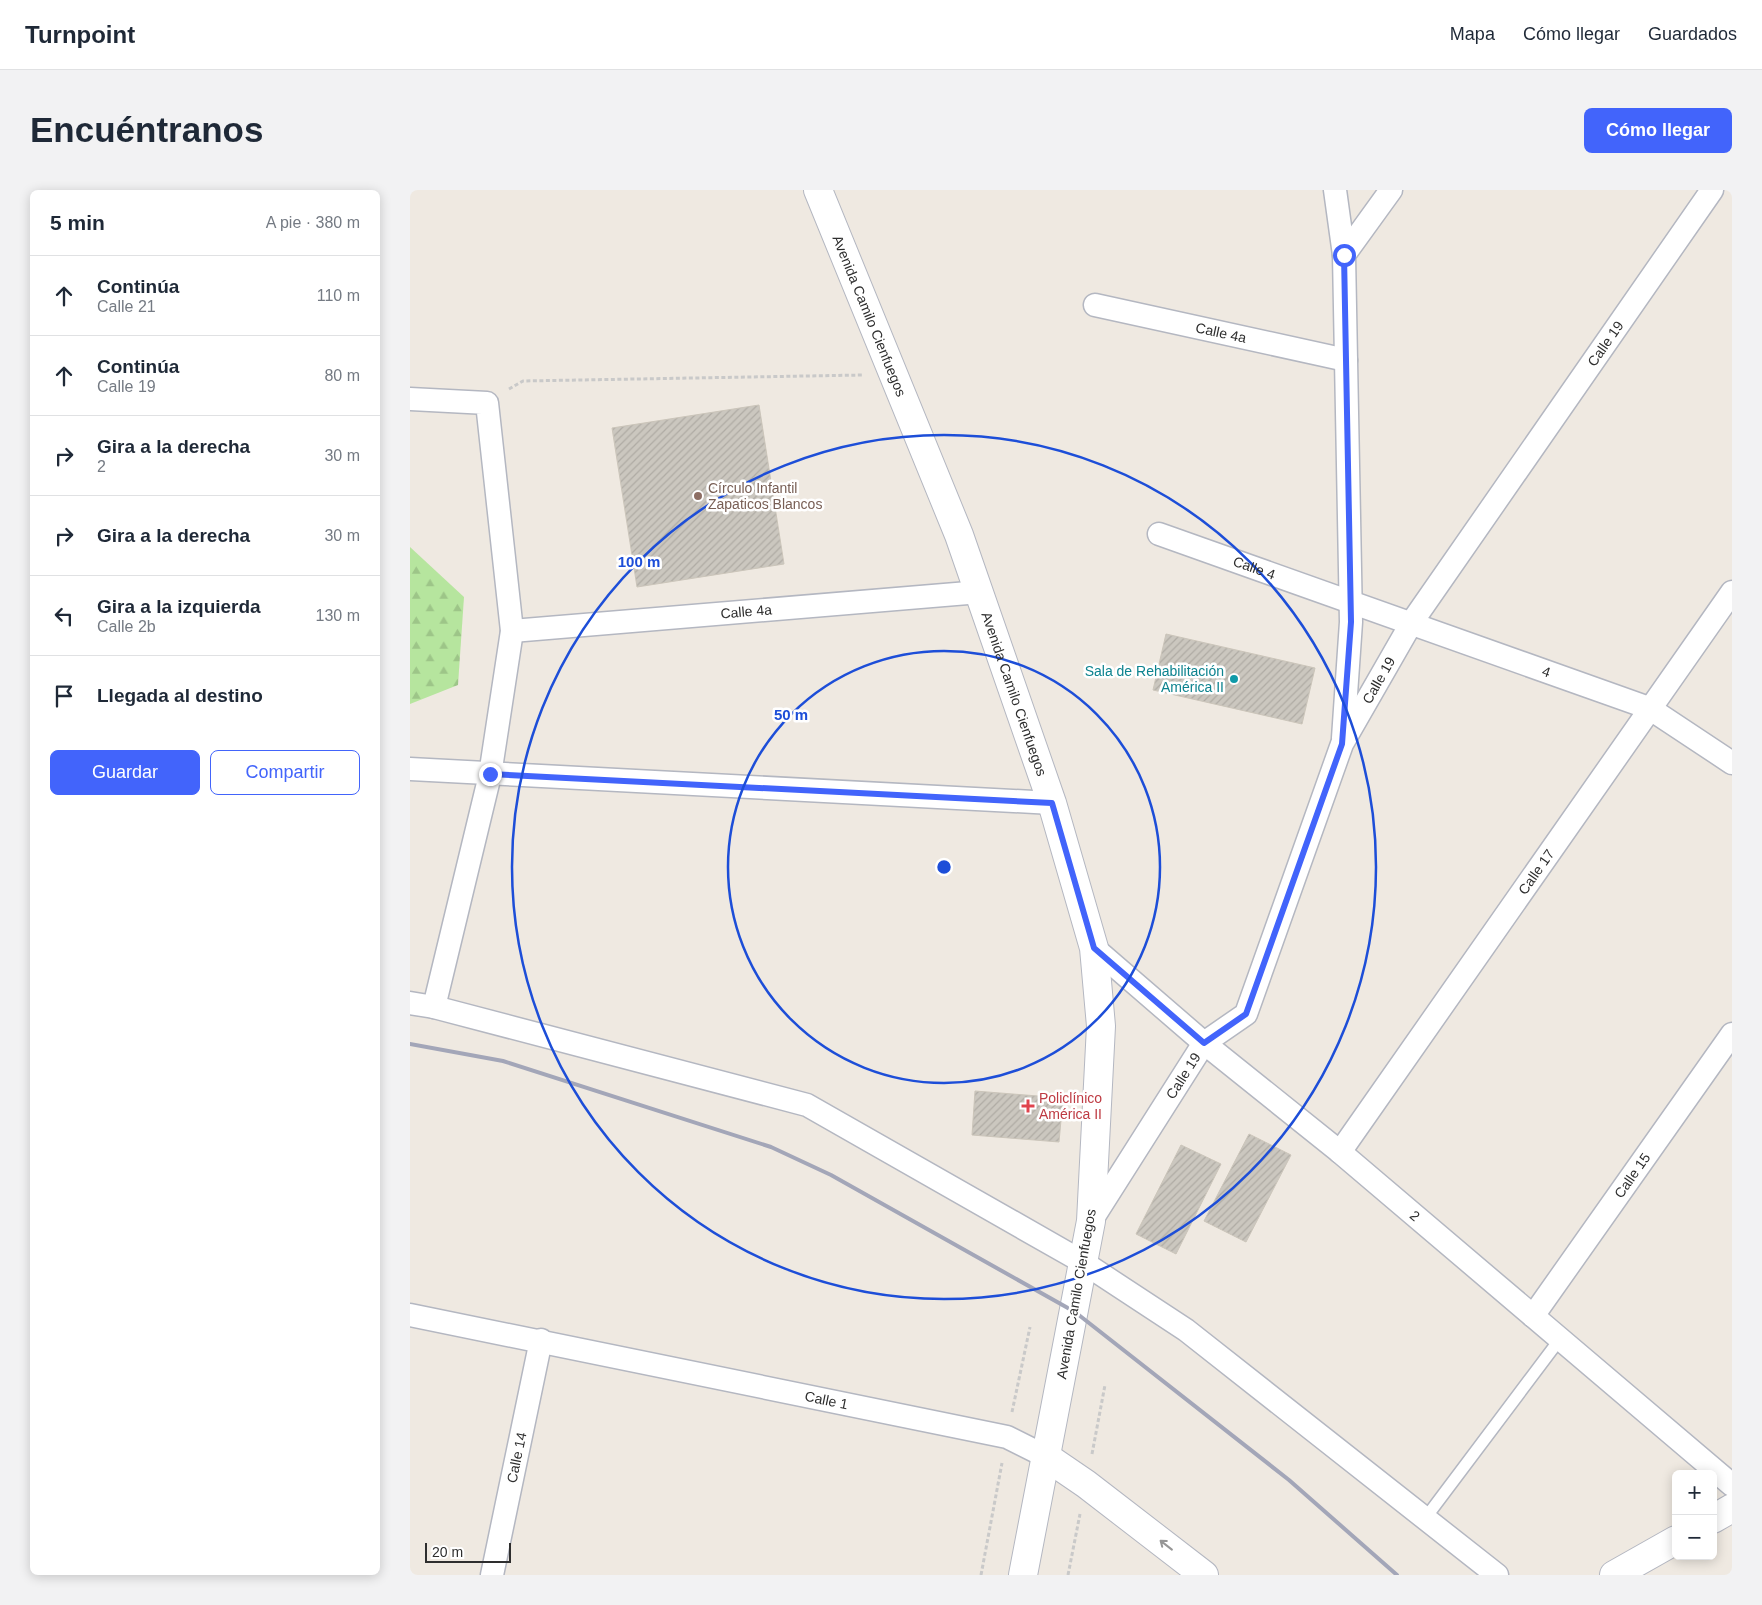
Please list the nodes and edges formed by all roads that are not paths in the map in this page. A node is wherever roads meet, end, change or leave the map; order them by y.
1 (818, 190) edge
2 (1336, 190) edge
3 (1391, 190) edge
4 (1712, 190) edge
5 (1344, 255) junction
6 (1095, 305) dead end
7 (1346, 360) junction
8 (410, 399) edge
9 (1159, 534) dead end
10 (980, 592) junction
11 (1732, 592) edge
12 (1351, 602) junction
13 (1412, 622) junction
14 (512, 631) junction
15 (1649, 708) junction
16 (1342, 744) junction
17 (1732, 763) edge
18 (410, 768) edge
19 (490, 774) junction
20 (1052, 803) junction
21 (1094, 948) junction
22 (410, 1003) edge
23 (434, 1007) junction
24 (1732, 1034) edge
25 (1204, 1043) junction
26 (1340, 1152) junction
27 (1091, 1221) junction
28 (1081, 1261) junction
29 (410, 1315) edge
30 (1533, 1316) junction
31 (540, 1340) junction
32 (1560, 1340) junction
33 (1046, 1456) junction
34 (1732, 1485) edge
35 (1732, 1508) edge
36 (1717, 1517) edge
37 (1424, 1520) junction
38 (1672, 1542) edge
39 (492, 1575) edge
40 (1023, 1575) edge
41 (1204, 1575) edge
42 (1497, 1575) edge
43 (1614, 1575) edge

1 - 10 street, Avenida Camilo Cienfuegos
2 - 5 street
3 - 5 street
4 - 13 street, Calle 19
5 - 7 street
6 - 7 street, Calle 4a
7 - 12 street
8 - 14 street
9 - 12 street, Calle 4
10 - 14 street, Calle 4a
10 - 20 street, Avenida Camilo Cienfuegos
11 - 15 street, Calle 17
12 - 13 street, 4
12 - 16 street
13 - 15 street, 4
13 - 16 street, Calle 19
14 - 19 street
15 - 17 street, 4
15 - 26 street, Calle 17
16 - 25 street, Calle 19
18 - 19 street
19 - 20 street
19 - 23 street
20 - 21 street, Avenida Camilo Cienfuegos
21 - 25 street, 2
21 - 27 street, Avenida Camilo Cienfuegos
22 - 23 street
23 - 28 street
24 - 30 street, Calle 15
25 - 26 street, 2
25 - 27 street, Calle 19
26 - 30 street, 2
27 - 28 street, Avenida Camilo Cienfuegos
28 - 33 street, Avenida Camilo Cienfuegos
28 - 37 street
29 - 31 street, Calle 1
30 - 32 street, 2
31 - 33 street, Calle 1
31 - 39 street, Calle 14
32 - 34 street, 2
32 - 37 lane
33 - 40 street, Avenida Camilo Cienfuegos
41 -> 33 street, Calle 1
35 - 36 street
37 - 42 street
38 - 43 street

